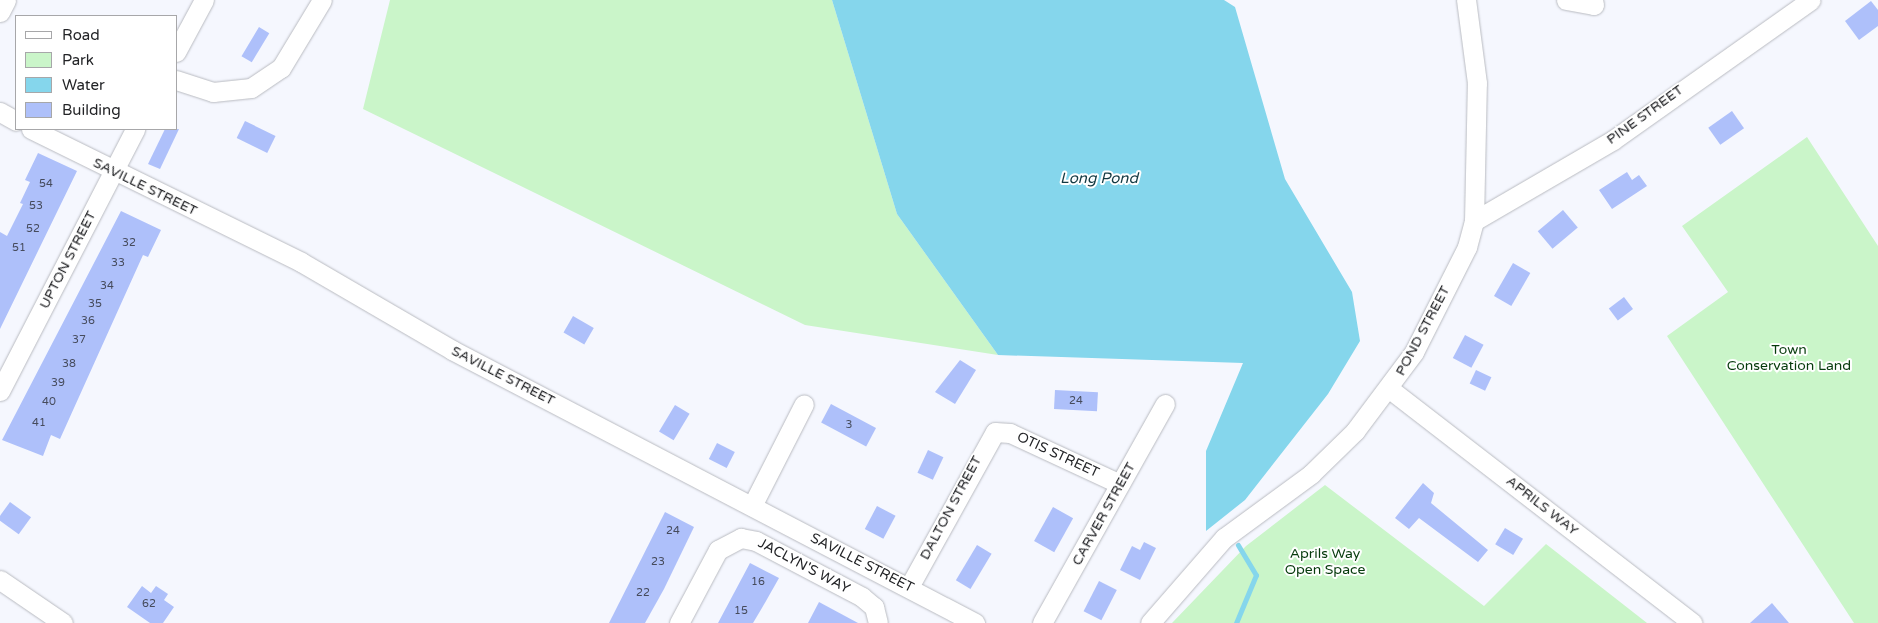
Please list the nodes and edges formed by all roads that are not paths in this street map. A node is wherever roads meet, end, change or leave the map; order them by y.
1 (6, 0) edge
2 (204, 0) edge
3 (322, 0) edge
4 (1466, 0) edge
5 (1566, 0) edge
6 (1593, 0) edge
7 (1810, 0) edge
8 (0, 12) edge
9 (178, 48) edge
10 (178, 81) edge
11 (0, 112) edge
12 (15, 120) edge
13 (33, 130) edge
14 (134, 130) edge
15 (113, 171) junction
16 (1474, 221) junction
17 (1390, 390) junction
18 (0, 391) edge
19 (804, 404) dead end
20 (1165, 404) dead end
21 (995, 432) joint
22 (1120, 484) junction
23 (752, 506) junction
24 (0, 580) edge
25 (909, 587) junction
26 (877, 619) edge
27 (63, 623) edge
28 (679, 623) edge
29 (975, 623) edge
30 (1042, 623) edge
31 (1150, 623) edge
32 (1693, 623) edge

1 - 8 street
2 - 9 street
3 - 10 street
4 - 16 street, POND STREET
5 - 6 street
7 - 16 street, PINE STREET
11 - 12 street
13 - 15 street, SAVILLE STREET
14 - 15 street, UPTON STREET
15 - 18 street, UPTON STREET
15 - 23 street, SAVILLE STREET
16 - 17 street, POND STREET
17 - 31 street, POND STREET
17 - 32 street, APRILS WAY
19 - 23 street
20 - 22 street, CARVER STREET
21 - 22 street, OTIS STREET
21 - 25 street, DALTON STREET
22 - 30 street, CARVER STREET
23 - 25 street, SAVILLE STREET
24 - 27 street
25 - 29 street, SAVILLE STREET
26 - 28 street, JACLYN'S WAY

